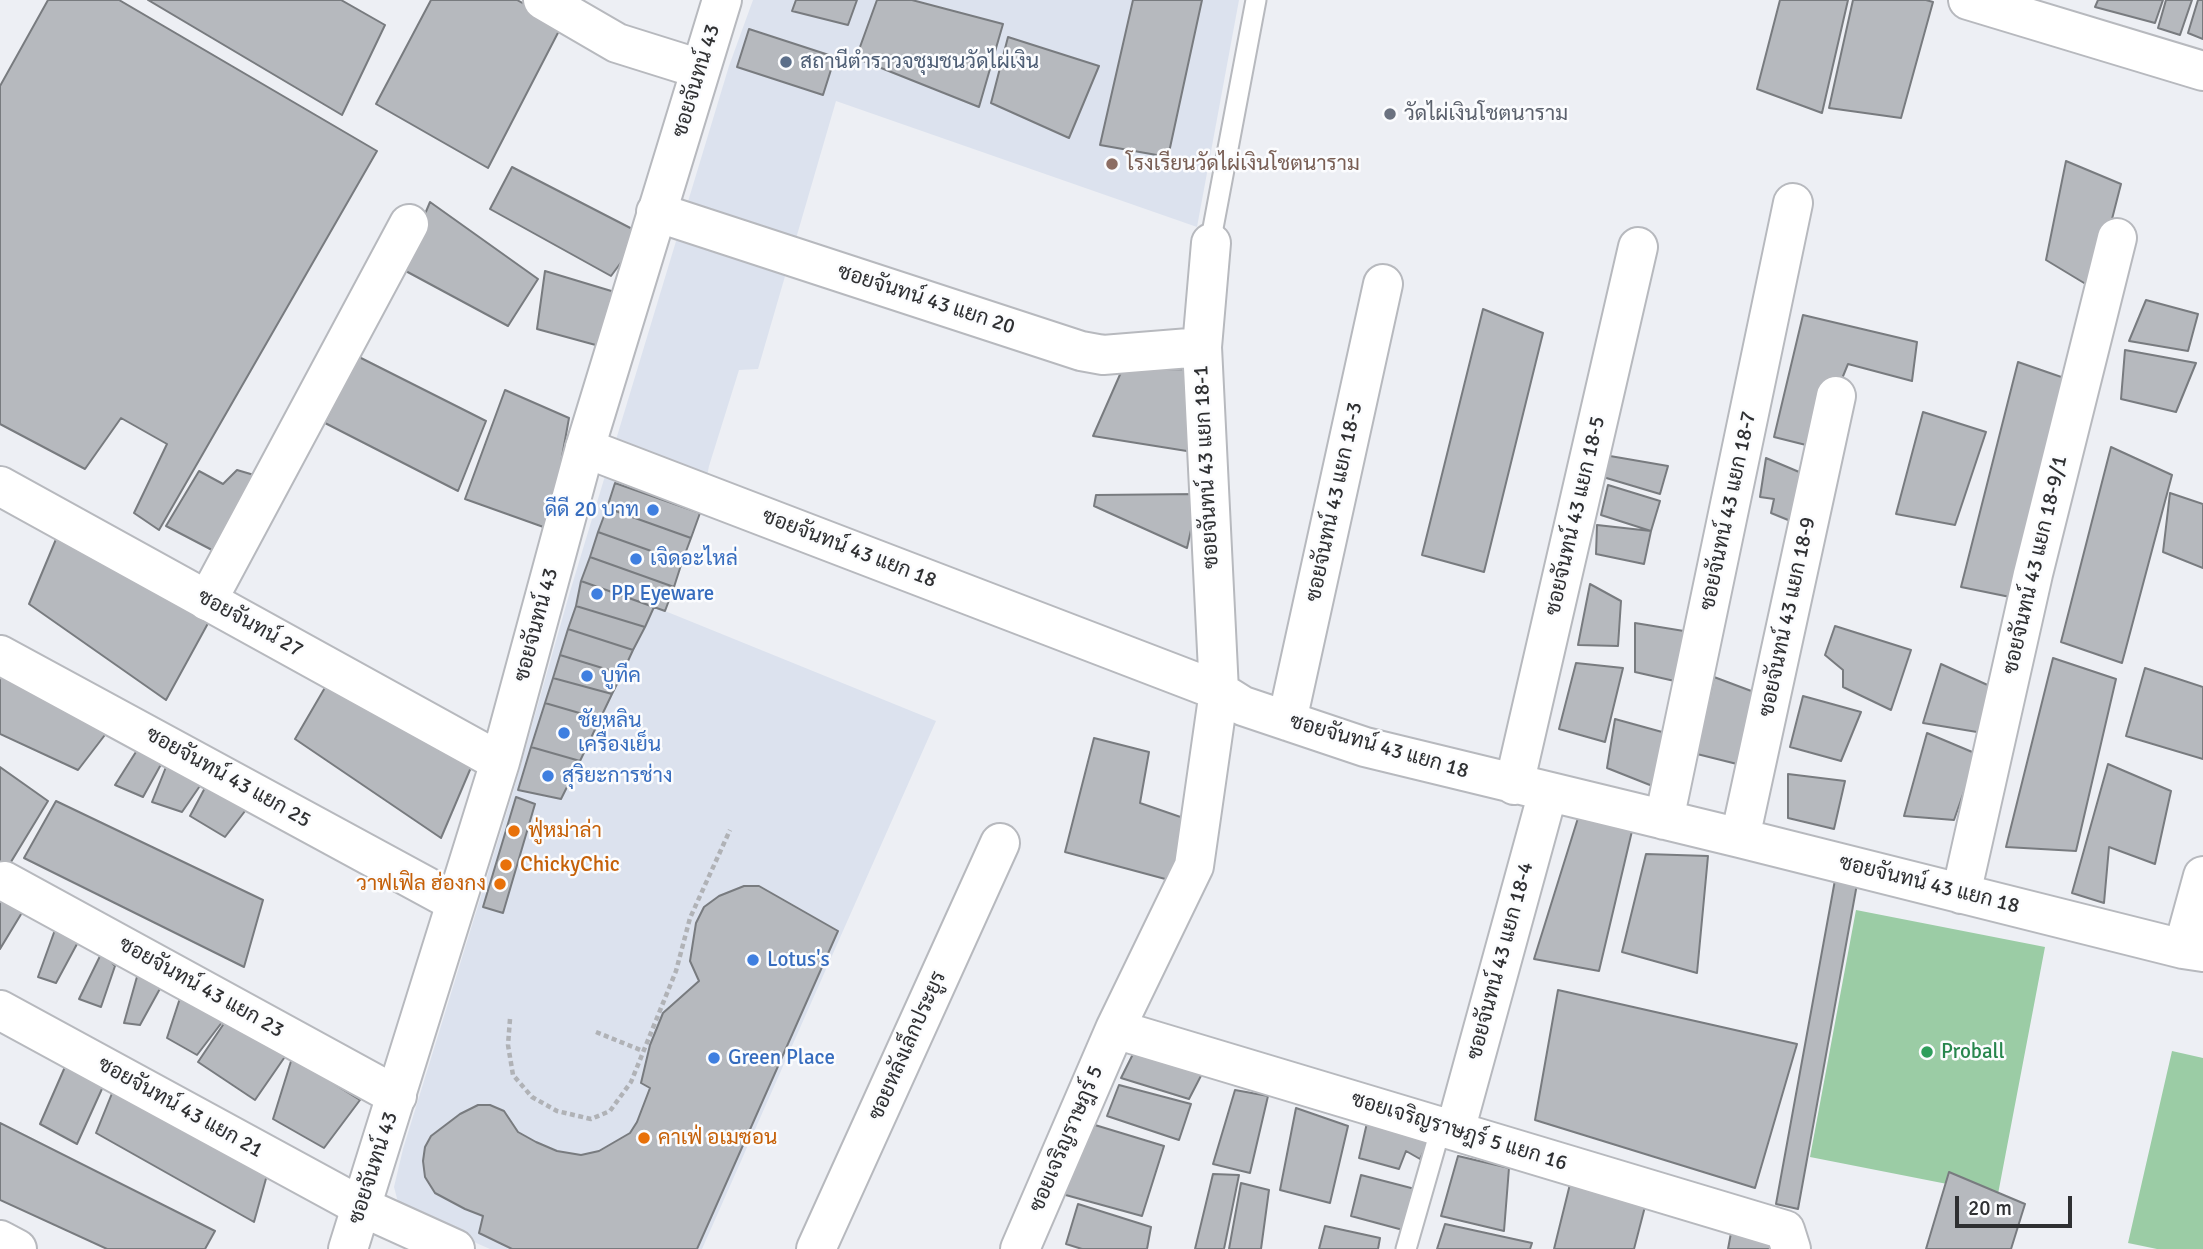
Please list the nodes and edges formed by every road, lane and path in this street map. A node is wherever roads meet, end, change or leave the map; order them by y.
1 (543, 0) edge
2 (722, 0) edge
3 (1256, 0) edge
4 (1968, 0) edge
5 (700, 69) junction
6 (2203, 71) edge
7 (1793, 202) dead end
8 (656, 212) junction
9 (409, 224) dead end
10 (1212, 235) joint
11 (2117, 238) dead end
12 (1638, 247) dead end
13 (1383, 284) dead end
14 (1202, 347) junction
15 (1836, 396) dead end
16 (585, 448) junction
17 (0, 486) edge
18 (207, 601) junction
19 (0, 655) edge
20 (1219, 691) junction
21 (1287, 721) junction
22 (500, 762) junction
23 (1531, 788) junction
24 (1664, 820) junction
25 (730, 830) dead end
26 (1740, 838) junction
27 (1000, 843) dead end
28 (2203, 876) edge
29 (4, 881) dead end
30 (1961, 894) junction
31 (455, 902) junction
32 (2193, 951) edge
33 (0, 1010) edge
34 (510, 1019) dead end
35 (1115, 1029) junction
36 (596, 1032) dead end
37 (643, 1051) junction
38 (397, 1096) junction
39 (1448, 1129) junction
40 (360, 1206) junction
41 (0, 1240) edge
42 (17, 1249) edge
43 (348, 1249) edge
44 (455, 1249) edge
45 (816, 1249) edge
46 (1020, 1249) edge
47 (1406, 1249) edge
48 (1791, 1249) edge

1 - 5 street
2 - 5 street, ซอยจันทน์ 43
3 - 10 lane
4 - 6 street
5 - 8 street, ซอยจันทน์ 43
7 - 24 street, ซอยจันทน์ 43 แยก 18-7
8 - 14 street, ซอยจันทน์ 43 แยก 20
8 - 16 street, ซอยจันทน์ 43
9 - 18 street
10 - 14 street, ซอยจันทน์ 43 แยก 18-1
11 - 30 street, ซอยจันทน์ 43 แยก 18-9/1
12 - 23 street, ซอยจันทน์ 43 แยก 18-5
13 - 21 street, ซอยจันทน์ 43 แยก 18-3
14 - 20 street, ซอยจันทน์ 43 แยก 18-1
15 - 26 street, ซอยจันทน์ 43 แยก 18-9
16 - 20 street, ซอยจันทน์ 43 แยก 18
16 - 22 street, ซอยจันทน์ 43
17 - 18 street, ซอยจันทน์ 27
18 - 22 street, ซอยจันทน์ 27
19 - 31 street, ซอยจันทน์ 43 แยก 25
20 - 21 street, ซอยจันทน์ 43 แยก 18
20 - 35 street, ซอยจันทน์ 43 แยก 18-1
21 - 23 street, ซอยจันทน์ 43 แยก 18
22 - 31 street, ซอยจันทน์ 43
23 - 24 street, ซอยจันทน์ 43 แยก 18
23 - 39 street, ซอยจันทน์ 43 แยก 18-4
24 - 26 street, ซอยจันทน์ 43 แยก 18
25 - 37 path
26 - 30 street, ซอยจันทน์ 43 แยก 18
27 - 45 street, ซอยหลังเล็กประยูร
28 - 32 street
29 - 38 street, ซอยจันทน์ 43 แยก 23
30 - 32 street, ซอยจันทน์ 43 แยก 18
31 - 38 street, ซอยจันทน์ 43
33 - 40 street, ซอยจันทน์ 43 แยก 21
34 - 37 path
35 - 39 street, ซอยเจริญราษฎร์ 5 แยก 16
35 - 46 street, ซอยเจริญราษฎร์ 5
36 - 37 path
38 - 40 street, ซอยจันทน์ 43
39 - 47 lane
39 - 48 street, ซอยเจริญราษฎร์ 5 แยก 16
40 - 43 street, ซอยจันทน์ 43
40 - 44 street, ซอยจันทน์ 43 แยก 21
41 - 42 street

